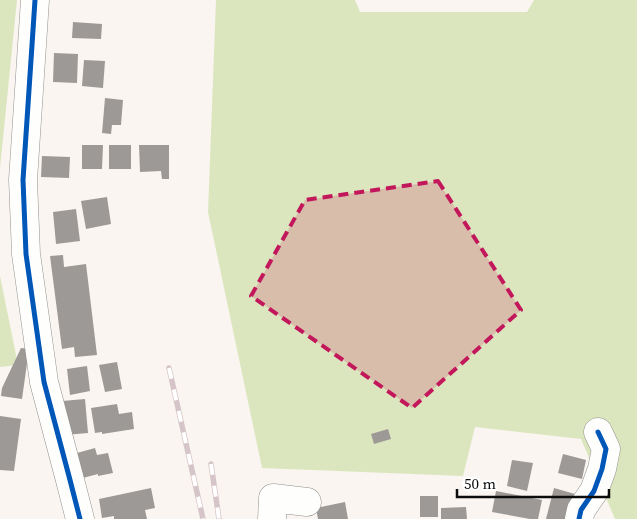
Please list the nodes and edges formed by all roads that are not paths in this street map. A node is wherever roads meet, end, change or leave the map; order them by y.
1 (34, 0) edge
2 (598, 432) dead end
3 (307, 502) dead end
4 (80, 519) edge
5 (272, 519) edge
6 (579, 519) edge

1 - 4 street
2 - 6 street
3 - 5 street

